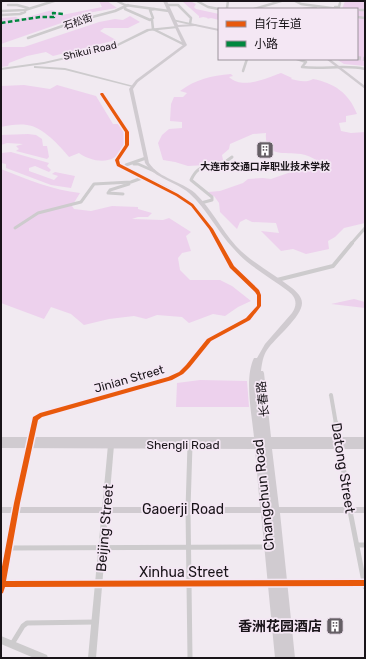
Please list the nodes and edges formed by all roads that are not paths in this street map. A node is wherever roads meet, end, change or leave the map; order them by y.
1 (39, 1) edge
2 (54, 1) edge
3 (117, 1) edge
4 (165, 1) edge
5 (198, 1) edge
6 (274, 1) edge
7 (281, 1) edge
8 (295, 1) edge
9 (45, 3) junction
10 (276, 3) junction
11 (340, 3) dead end
12 (8, 5) dead end
13 (128, 5) junction
14 (166, 5) junction
15 (316, 6) junction
16 (125, 7) junction
17 (258, 8) edge
18 (307, 8) edge
19 (339, 8) edge
20 (27, 9) junction
21 (154, 9) junction
22 (218, 9) edge
23 (360, 10) dead end
24 (365, 10) edge
25 (1, 11) edge
26 (169, 11) junction
27 (1, 15) edge
28 (152, 20) dead end
29 (173, 20) junction
30 (190, 24) junction
31 (195, 25) junction
32 (176, 27) junction
33 (153, 29) junction
34 (218, 30) edge
35 (28, 38) dead end
36 (183, 44) dead end
37 (246, 60) edge
38 (300, 60) edge
39 (330, 60) edge
40 (332, 60) edge
41 (47, 62) junction
42 (19, 66) junction
43 (61, 67) junction
44 (341, 67) junction
45 (1, 69) edge
46 (365, 69) edge
47 (243, 71) dead end
48 (132, 86) junction
49 (365, 86) edge
50 (102, 94) dead end
51 (232, 157) dead end
52 (145, 159) junction
53 (117, 162) junction
54 (132, 164) junction
55 (124, 168) junction
56 (154, 171) junction
57 (135, 174) junction
58 (142, 178) junction
59 (133, 182) junction
60 (123, 194) dead end
61 (201, 203) junction
62 (15, 228) dead end
63 (365, 228) edge
64 (277, 280) junction
65 (272, 338) junction
66 (331, 395) dead end
67 (1, 440) edge
68 (365, 440) edge
69 (30, 442) junction
70 (259, 443) junction
71 (268, 443) junction
72 (338, 443) junction
73 (1, 445) edge
74 (111, 445) junction
75 (190, 446) junction
76 (365, 446) edge
77 (107, 509) junction
78 (188, 509) junction
79 (1, 510) edge
80 (16, 510) junction
81 (270, 510) junction
82 (350, 510) junction
83 (365, 510) edge
84 (357, 545) junction
85 (365, 545) edge
86 (189, 547) junction
87 (269, 547) junction
88 (9, 548) junction
89 (103, 548) junction
90 (272, 583) junction
91 (282, 583) junction
92 (2, 584) junction
93 (100, 584) junction
94 (189, 584) junction
95 (365, 584) edge
96 (1, 591) edge
97 (96, 622) junction
98 (1, 640) edge
99 (12, 644) junction
100 (44, 658) edge
101 (92, 658) edge
102 (190, 658) edge
103 (280, 658) edge
104 (285, 658) edge
105 (291, 658) edge

1 - 9 street
2 - 9 street
3 - 13 street
4 - 14 main road
5 - 22 street
6 - 10 street
7 - 10 street
8 - 15 street
9 - 20 street
10 - 17 street
11 - 19 street
12 - 20 street
13 - 16 street, 石松街
13 - 21 street
14 - 26 main road
14 - 30 street
15 - 18 street
15 - 19 street
16 - 21 street
16 - 35 street, 石松街
20 - 25 street
20 - 27 street
21 - 26 street
23 - 24 street
26 - 29 main road
28 - 33 street
29 - 30 main road
29 - 32 main road
30 - 31 main road
31 - 32 main road
31 - 34 main road
32 - 33 main road, Shikui Road
32 - 34 main road
32 - 48 main road
33 - 36 street
33 - 41 main road, Shikui Road
37 - 47 street
38 - 44 street
39 - 44 main road
40 - 44 main road
41 - 42 main road, Shikui Road
41 - 42 main road
41 - 43 main road
41 - 43 main road
42 - 45 main road, Shikui Road
42 - 48 main road
43 - 48 main road
44 - 46 street
44 - 49 main road
48 - 52 main road
50 - 53 street
51 - 61 street
52 - 54 street
52 - 56 main road
53 - 54 street
53 - 55 street, Jinian Street
54 - 55 street
54 - 56 street
54 - 57 street
55 - 57 street, Jinian Street
56 - 61 main road, Changchun Road
57 - 58 street, Jinian Street
58 - 59 street
58 - 69 street, Jinian Street
59 - 60 street
59 - 62 street
61 - 64 main road, Changchun Road
63 - 64 street
64 - 65 main road, Changchun Road
65 - 70 main road, Changchun Road
65 - 71 main road, 长春路
65 - 104 main road, Changchun Road
66 - 72 street, Datong Street
67 - 69 main road, Shengli Road
68 - 72 main road, Shengli Road
69 - 70 main road, Shengli Road
69 - 73 main road, Shengli Road
69 - 74 main road, Shengli Road
69 - 80 street, Jinian Street
70 - 71 main road, Shengli Road
70 - 75 main road, Shengli Road
70 - 81 main road, Changchun Road
71 - 72 main road, Shengli Road
71 - 81 main road, 长春路
72 - 76 main road, Shengli Road
72 - 82 street, Datong Street
74 - 75 main road, Shengli Road
74 - 77 main road, Beijing Street
75 - 78 street
77 - 78 main road, Gaoerji Road
77 - 80 main road, Gaoerji Road
77 - 89 main road, Beijing Street
78 - 81 main road, Gaoerji Road
78 - 86 street
79 - 80 main road, Gaoerji Road
80 - 88 street, Jinian Street
81 - 82 main road, Gaoerji Road
81 - 87 main road, Changchun Road
81 - 91 main road, Changchun Road
82 - 83 main road, Gaoerji Road
82 - 84 street, Datong Street
84 - 85 street
84 - 95 street, Datong Street
86 - 87 street
86 - 89 street
86 - 94 street
87 - 90 main road, Changchun Road
88 - 89 street
88 - 92 street, Jinian Street
89 - 93 main road, Beijing Street
90 - 91 street, Xinhua Street
90 - 94 street, Xinhua Street
90 - 103 main road, Changchun Road
91 - 95 street, Xinhua Street
91 - 105 main road, Changchun Road
92 - 93 street, Xinhua Street
92 - 96 street, Jinian Street
93 - 94 street, Xinhua Street
93 - 97 main road, Beijing Street
94 - 102 street
97 - 99 street
97 - 101 main road, Beijing Street
98 - 99 main road
99 - 100 main road

